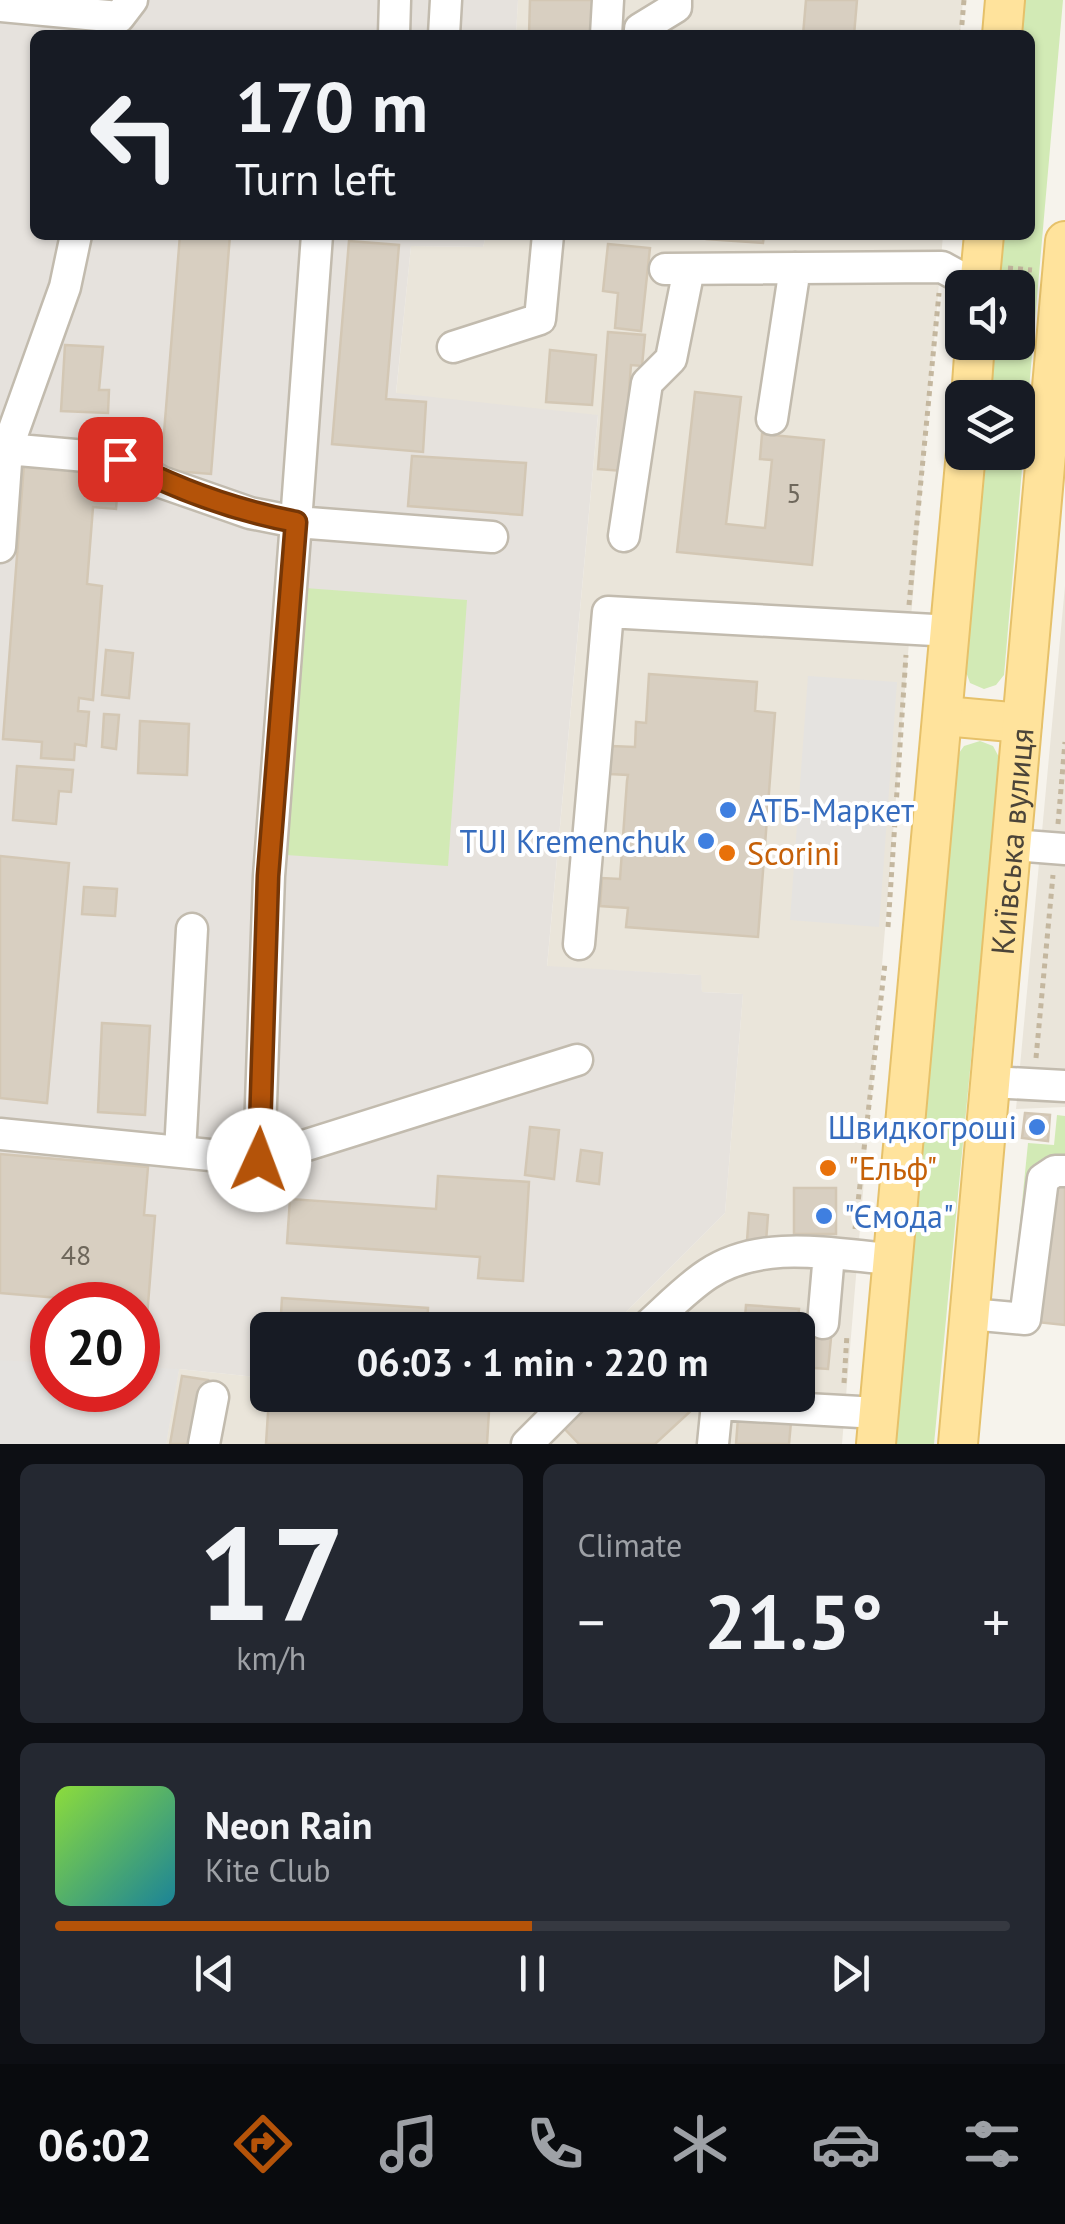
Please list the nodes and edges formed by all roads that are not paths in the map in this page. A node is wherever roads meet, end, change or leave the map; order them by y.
1 (395, 0) edge
2 (446, 0) edge
3 (608, 0) edge
4 (676, 0) edge
5 (1005, 0) edge
6 (0, 6) edge
7 (121, 13) edge
8 (394, 30) edge
9 (444, 30) edge
10 (606, 30) edge
11 (640, 30) edge
12 (1002, 30) edge
13 (75, 240) edge
14 (317, 240) edge
15 (548, 240) edge
16 (1065, 240) edge
17 (1057, 257) edge
18 (988, 263) edge
19 (794, 268) junction
20 (453, 347) dead end
21 (772, 419) dead end
22 (8, 449) junction
23 (965, 470) edge
24 (296, 522) junction
25 (624, 536) dead end
26 (492, 538) dead end
27 (0, 547) edge
28 (952, 631) junction
29 (944, 716) junction
30 (1022, 724) junction
31 (1012, 846) junction
32 (1060, 848) edge
33 (192, 929) dead end
34 (580, 944) dead end
35 (577, 1060) dead end
36 (990, 1082) junction
37 (1065, 1086) edge
38 (0, 1134) edge
39 (180, 1152) junction
40 (259, 1160) junction
41 (1065, 1172) edge
42 (840, 1255) junction
43 (890, 1259) junction
44 (664, 1312) edge
45 (970, 1314) junction
46 (835, 1328) road end
47 (213, 1397) dead end
48 (559, 1412) edge
49 (865, 1423) edge
50 (204, 1444) edge
51 (527, 1444) edge
52 (714, 1444) edge
53 (958, 1444) edge

1 - 8 lane
2 - 9 lane
3 - 10 lane
4 - 11 lane
5 - 12 main road
6 - 7 lane
13 - 22 lane
14 - 24 lane
15 - 20 lane
16 - 17 main road, Київська вулиця
17 - 30 main road, Київська вулиця
18 - 19 lane
19 - 21 lane
19 - 25 lane
22 - 24 lane
22 - 27 lane
23 - 28 main road
24 - 26 lane
24 - 40 lane
28 - 29 main road
28 - 34 lane
29 - 30 main road
29 - 43 main road
30 - 31 main road, Київська вулиця
31 - 32 lane
31 - 36 main road, Київська вулиця
33 - 39 lane
35 - 40 lane
36 - 37 lane
36 - 45 main road, Київська вулиця
38 - 39 lane
39 - 40 lane
41 - 45 lane
42 - 43 lane
42 - 44 lane
42 - 46 lane
43 - 49 main road
45 - 53 main road, Київська вулиця
47 - 50 lane
48 - 51 lane
49 - 52 lane

